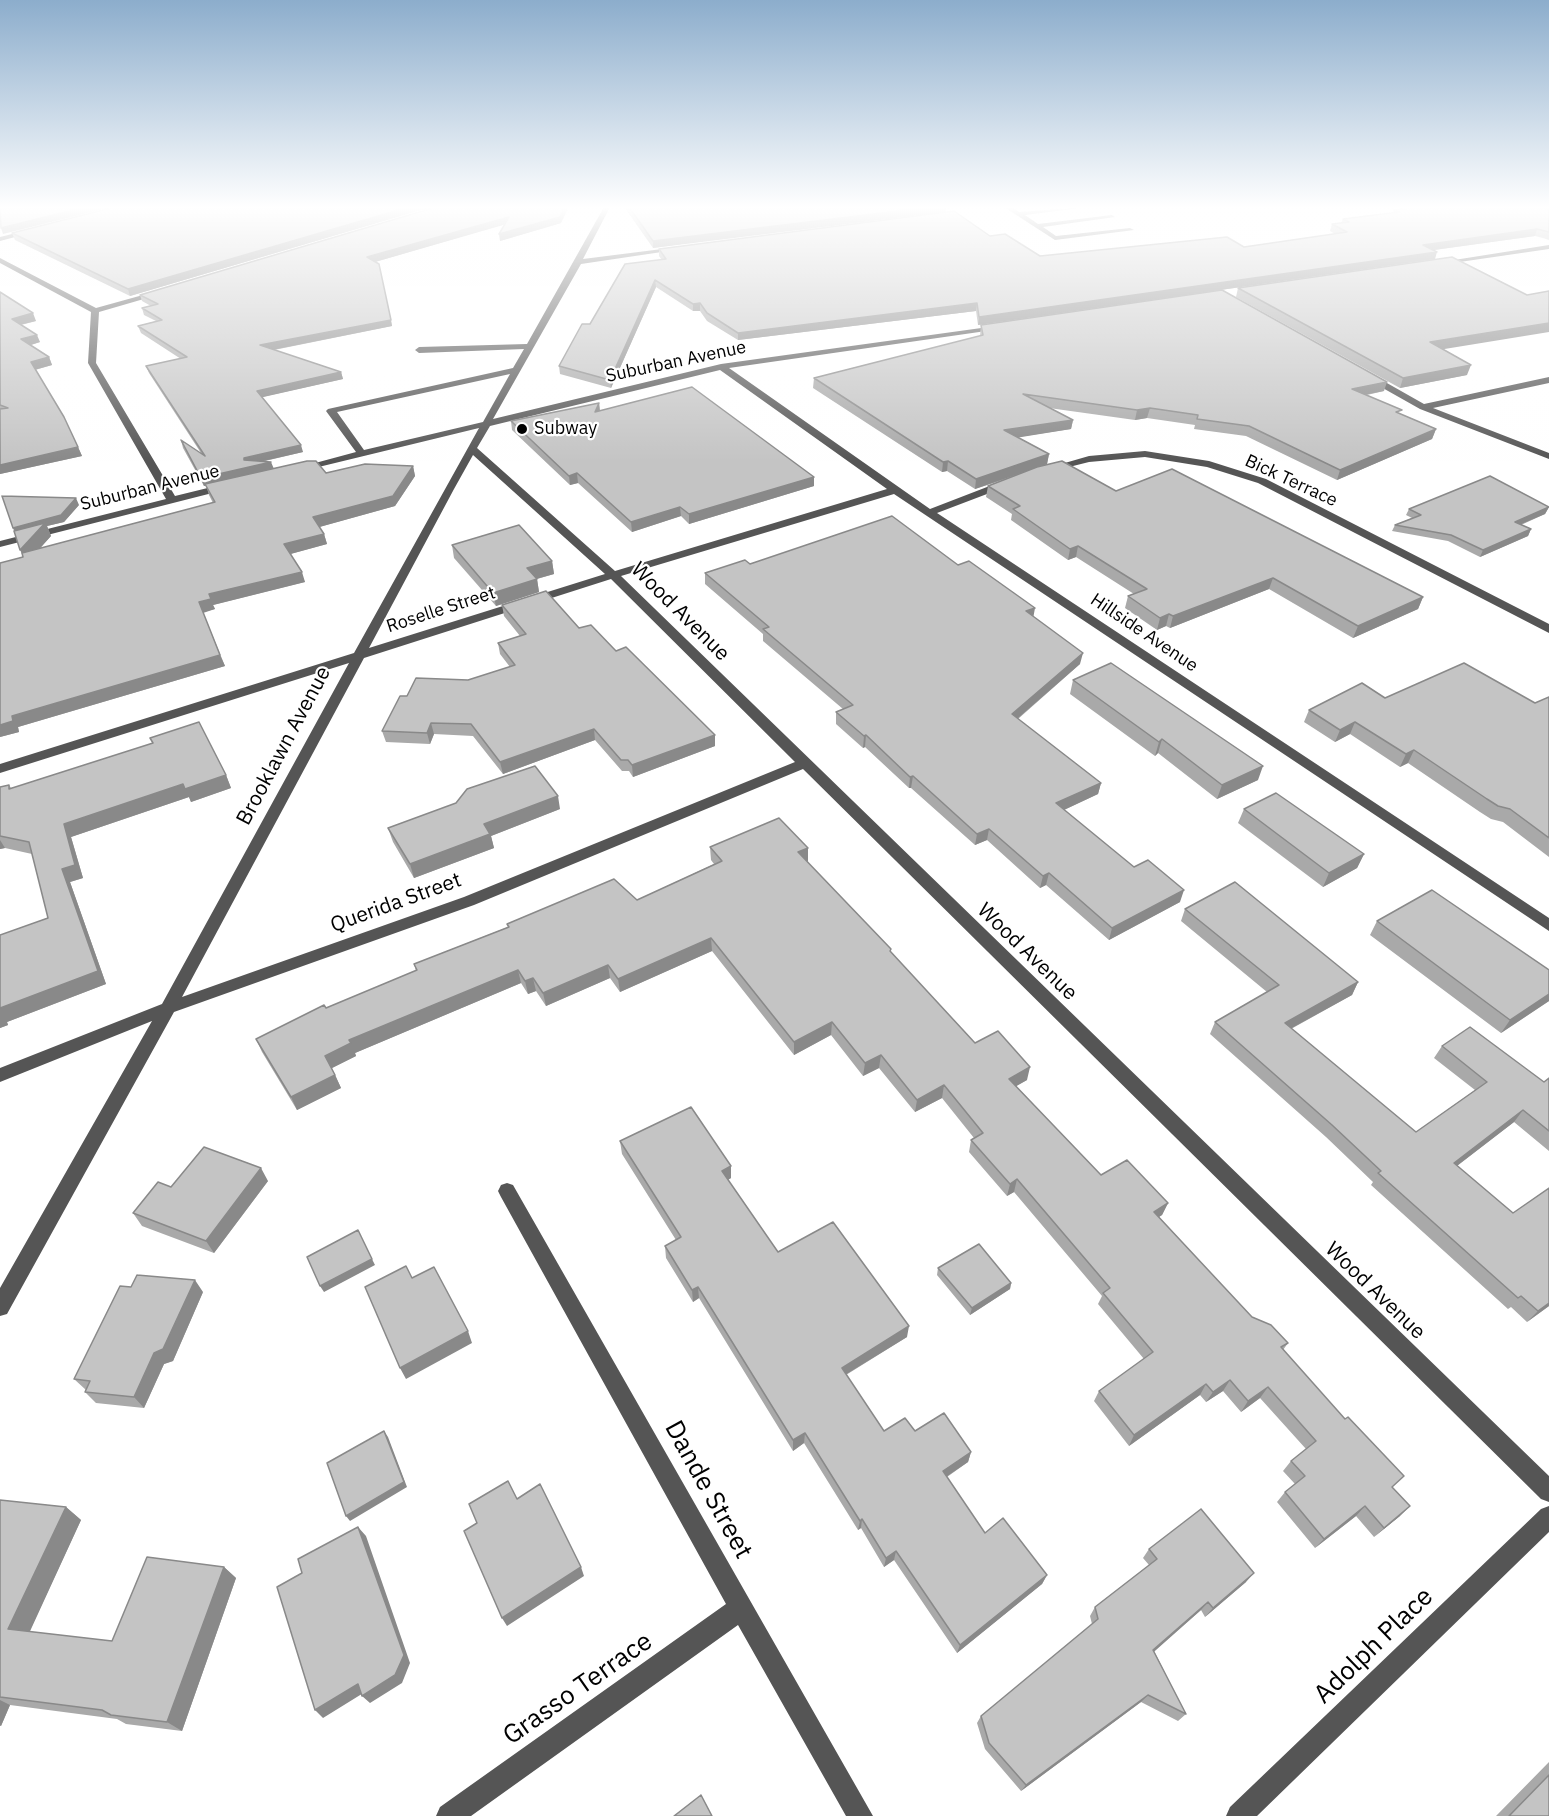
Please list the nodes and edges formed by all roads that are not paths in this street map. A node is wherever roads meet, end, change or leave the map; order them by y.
1 (59, 292) edge
2 (160, 292) edge
3 (561, 292) edge
4 (95, 311) junction
5 (1012, 325) edge
6 (531, 346) junction
7 (419, 350) dead end
8 (721, 367) junction
9 (517, 370) junction
10 (1363, 373) edge
11 (1549, 380) edge
12 (1423, 407) junction
13 (486, 423) junction
14 (472, 448) junction
15 (361, 453) junction
16 (1549, 456) edge
17 (1042, 471) edge
18 (283, 472) edge
19 (1020, 478) edge
20 (238, 483) edge
21 (895, 490) junction
22 (171, 499) junction
23 (931, 512) junction
24 (0, 544) edge
25 (613, 575) junction
26 (1549, 629) edge
27 (359, 655) junction
28 (804, 763) junction
29 (0, 769) edge
30 (1549, 926) edge
31 (168, 1008) junction
32 (0, 1075) edge
33 (507, 1191) dead end
34 (0, 1307) edge
35 (1549, 1491) edge
36 (1549, 1517) edge
37 (741, 1608) junction
38 (449, 1816) edge
39 (860, 1816) edge
40 (1239, 1816) edge

1 - 4 street
2 - 4 street
3 - 6 street, Brooklawn Avenue
4 - 22 street
5 - 8 street, Suburban Avenue
6 - 7 street
6 - 9 street, Brooklawn Avenue
8 - 13 street, Suburban Avenue
8 - 21 street, Hillside Avenue
9 - 13 street, Brooklawn Avenue
9 - 15 street
10 - 12 street
11 - 12 street
12 - 16 street
13 - 14 street, Brooklawn Avenue
13 - 15 street, Suburban Avenue
14 - 25 street, Wood Avenue
14 - 27 street, Brooklawn Avenue
15 - 18 street, Suburban Avenue
17 - 26 street, Bick Terrace
19 - 23 street
20 - 22 street, Suburban Avenue
21 - 23 street, Hillside Avenue
21 - 25 street, Roselle Street
22 - 24 street, Suburban Avenue
23 - 30 street, Hillside Avenue
25 - 27 street, Roselle Street
25 - 28 street, Wood Avenue
27 - 29 street, Roselle Street
27 - 31 street, Brooklawn Avenue
28 - 31 street, Querida Street
28 - 35 street, Wood Avenue
31 - 32 street, Querida Street
31 - 34 street, Brooklawn Avenue
33 - 37 street, Dande Street
36 - 40 street, Adolph Place
37 - 38 street, Grasso Terrace
37 - 39 street, Dande Street

